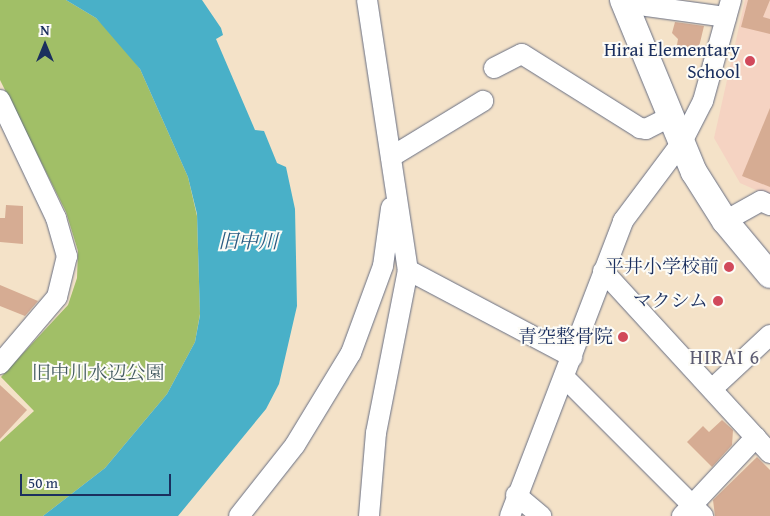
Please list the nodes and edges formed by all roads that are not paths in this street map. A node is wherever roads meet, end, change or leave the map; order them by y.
1 (367, 0) edge
2 (624, 1) edge
3 (728, 9) edge
4 (494, 68) dead end
5 (0, 100) edge
6 (483, 101) dead end
7 (671, 116) junction
8 (682, 142) junction
9 (391, 157) junction
10 (393, 191) junction
11 (770, 205) edge
12 (725, 222) junction
13 (408, 270) junction
14 (604, 271) junction
15 (770, 275) edge
16 (770, 335) edge
17 (572, 357) junction
18 (0, 364) edge
19 (564, 377) junction
20 (712, 389) junction
21 (756, 437) junction
22 (770, 453) edge
23 (516, 494) junction
24 (692, 512) edge
25 (239, 516) edge
26 (368, 516) edge
27 (510, 516) edge
28 (541, 516) edge

1 - 9 street
2 - 3 street
2 - 7 main road
3 - 8 street
4 - 7 street
5 - 18 street
6 - 9 street
7 - 8 main road
8 - 12 main road
8 - 14 street
9 - 10 street
10 - 13 street
10 - 25 street
11 - 12 street
12 - 15 main road
13 - 17 street
13 - 26 street
14 - 17 street
14 - 20 street
16 - 20 street
17 - 19 street
19 - 23 street
19 - 24 street
20 - 21 street
21 - 22 street
21 - 24 street
23 - 27 street
23 - 28 street

